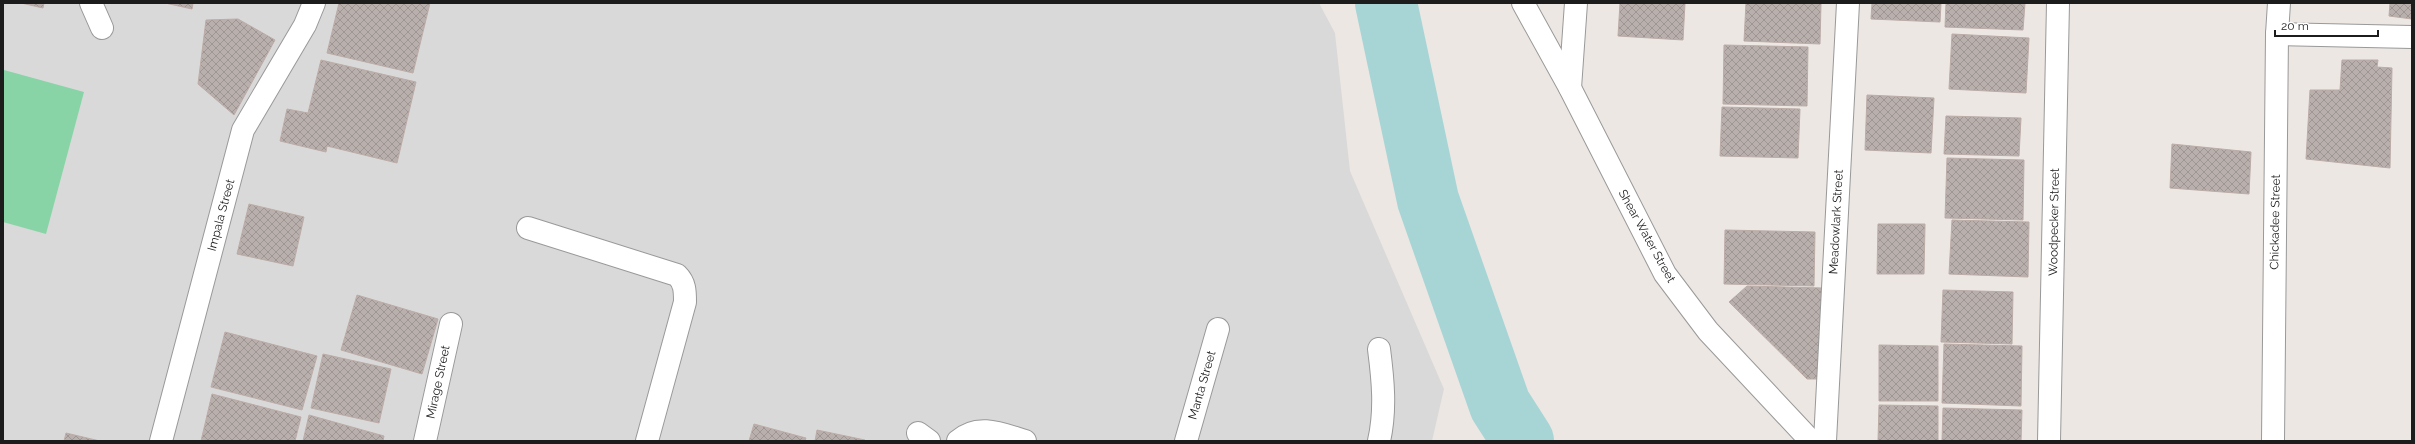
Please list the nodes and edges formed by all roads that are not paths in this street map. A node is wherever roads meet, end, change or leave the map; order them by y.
1 (91, 3) edge
2 (314, 3) edge
3 (1523, 3) edge
4 (1576, 3) edge
5 (1848, 3) edge
6 (2058, 3) edge
7 (2279, 3) edge
8 (102, 28) dead end
9 (2277, 34) junction
10 (2412, 37) edge
11 (1570, 88) junction
12 (528, 228) dead end
13 (451, 324) dead end
14 (1218, 329) dead end
15 (1379, 349) dead end
16 (161, 441) edge
17 (425, 441) edge
18 (647, 441) edge
19 (958, 441) edge
20 (1025, 441) edge
21 (1186, 441) edge
22 (1379, 441) edge
23 (1811, 441) edge
24 (1825, 441) edge
25 (2049, 441) edge
26 (2273, 441) edge

1 - 8 street
2 - 16 street, Impala Street
3 - 11 street, Shear Water Street
4 - 11 street
5 - 24 street, Meadowlark Street
6 - 25 street, Woodpecker Street
7 - 9 street, Chickadee Street
9 - 10 street
9 - 26 street, Chickadee Street
11 - 23 street, Shear Water Street
12 - 18 street
13 - 17 street, Mirage Street
14 - 21 street, Manta Street
15 - 22 street
19 - 20 street

